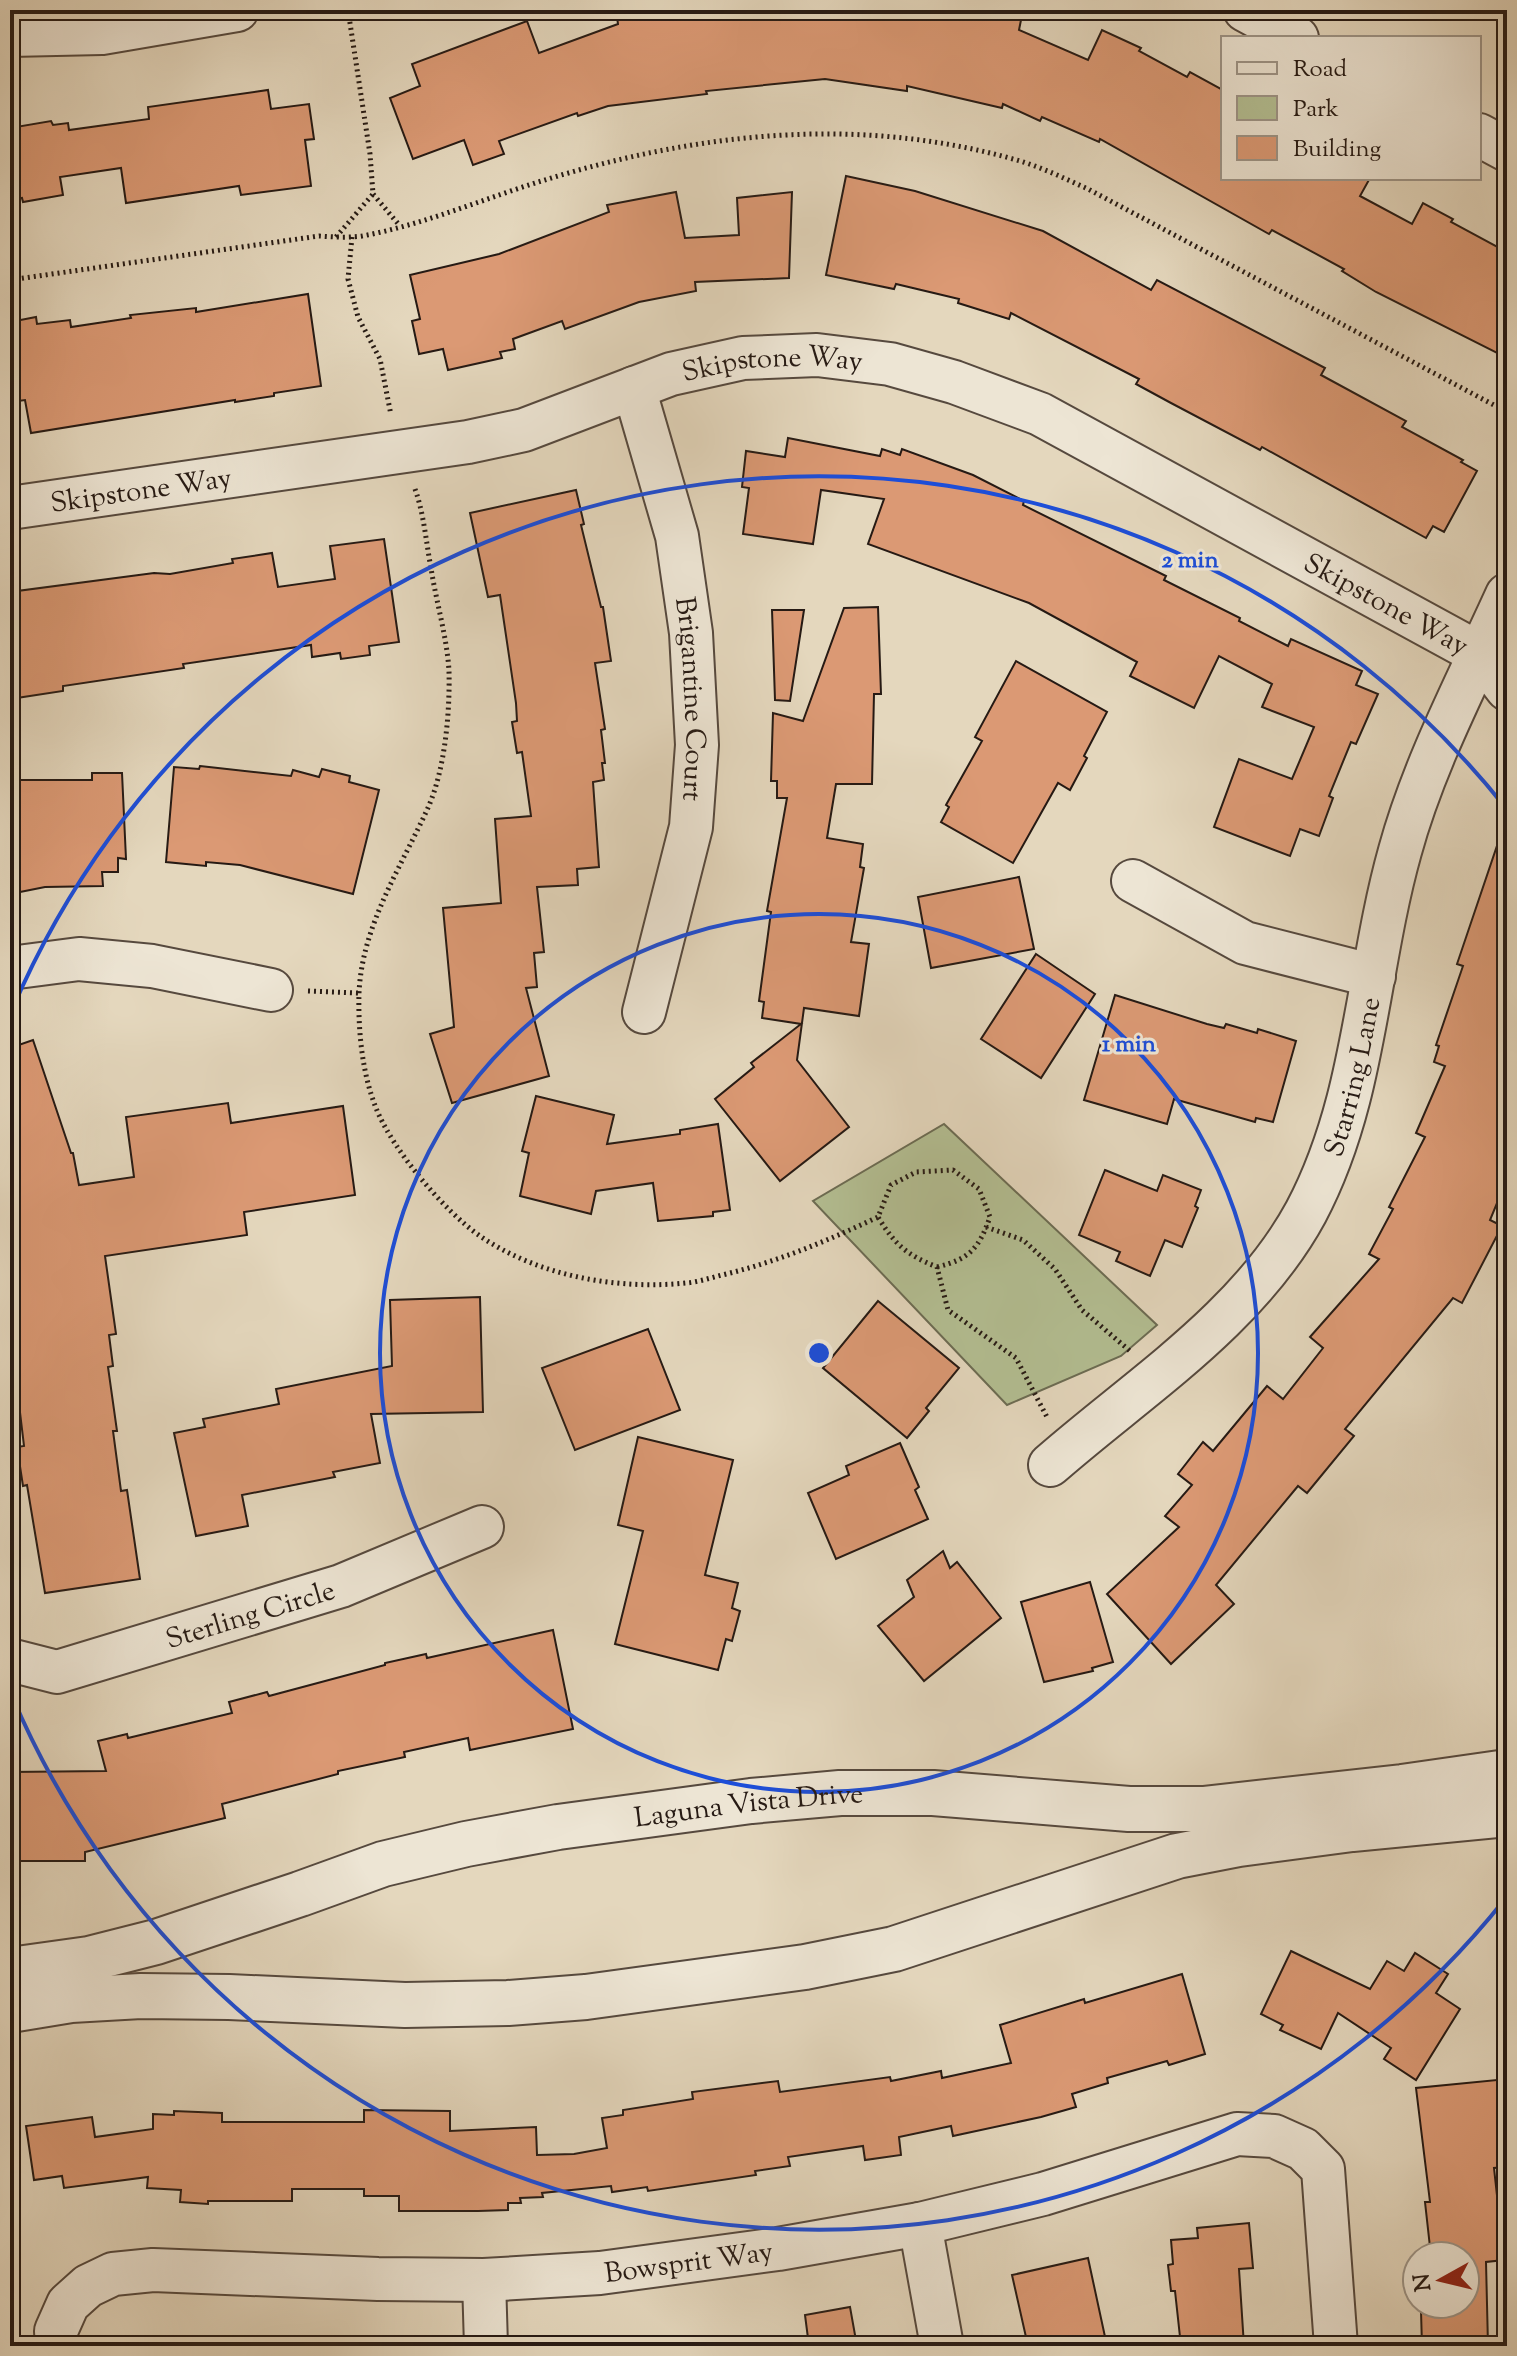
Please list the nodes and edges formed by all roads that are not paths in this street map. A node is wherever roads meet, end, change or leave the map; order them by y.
1 (237, 10) edge
2 (1245, 10) edge
3 (10, 35) edge
4 (1293, 36) edge
5 (1481, 136) edge
6 (1507, 150) edge
7 (634, 388) junction
8 (10, 508) edge
9 (1507, 595) edge
10 (1494, 655) edge
11 (1507, 689) edge
12 (1133, 881) dead end
13 (10, 968) edge
14 (1374, 976) junction
15 (271, 990) road end
16 (644, 1012) dead end
17 (1058, 1458) road end
18 (482, 1527) dead end
19 (10, 1660) edge
20 (1507, 1772) edge
21 (1507, 1814) edge
22 (10, 1970) edge
23 (10, 2010) edge
24 (920, 2224) junction
25 (484, 2280) junction
26 (57, 2346) edge
27 (486, 2346) edge
28 (942, 2346) edge
29 (1336, 2346) edge

1 - 3 street
2 - 4 street
5 - 6 street
7 - 8 street, Skipstone Way
7 - 10 street, Skipstone Way
7 - 16 street, Brigantine Court
9 - 10 street, Starring Lane
10 - 11 street, Skipstone Way
10 - 14 street, Starring Lane
12 - 14 street
13 - 15 street
14 - 17 street, Starring Lane
18 - 19 street, Sterling Circle
20 - 22 street, Laguna Vista Drive
21 - 23 street
24 - 25 street, Bowsprit Way
24 - 28 street
24 - 29 street, Bowsprit Way
25 - 26 street, Bowsprit Way
25 - 27 street

